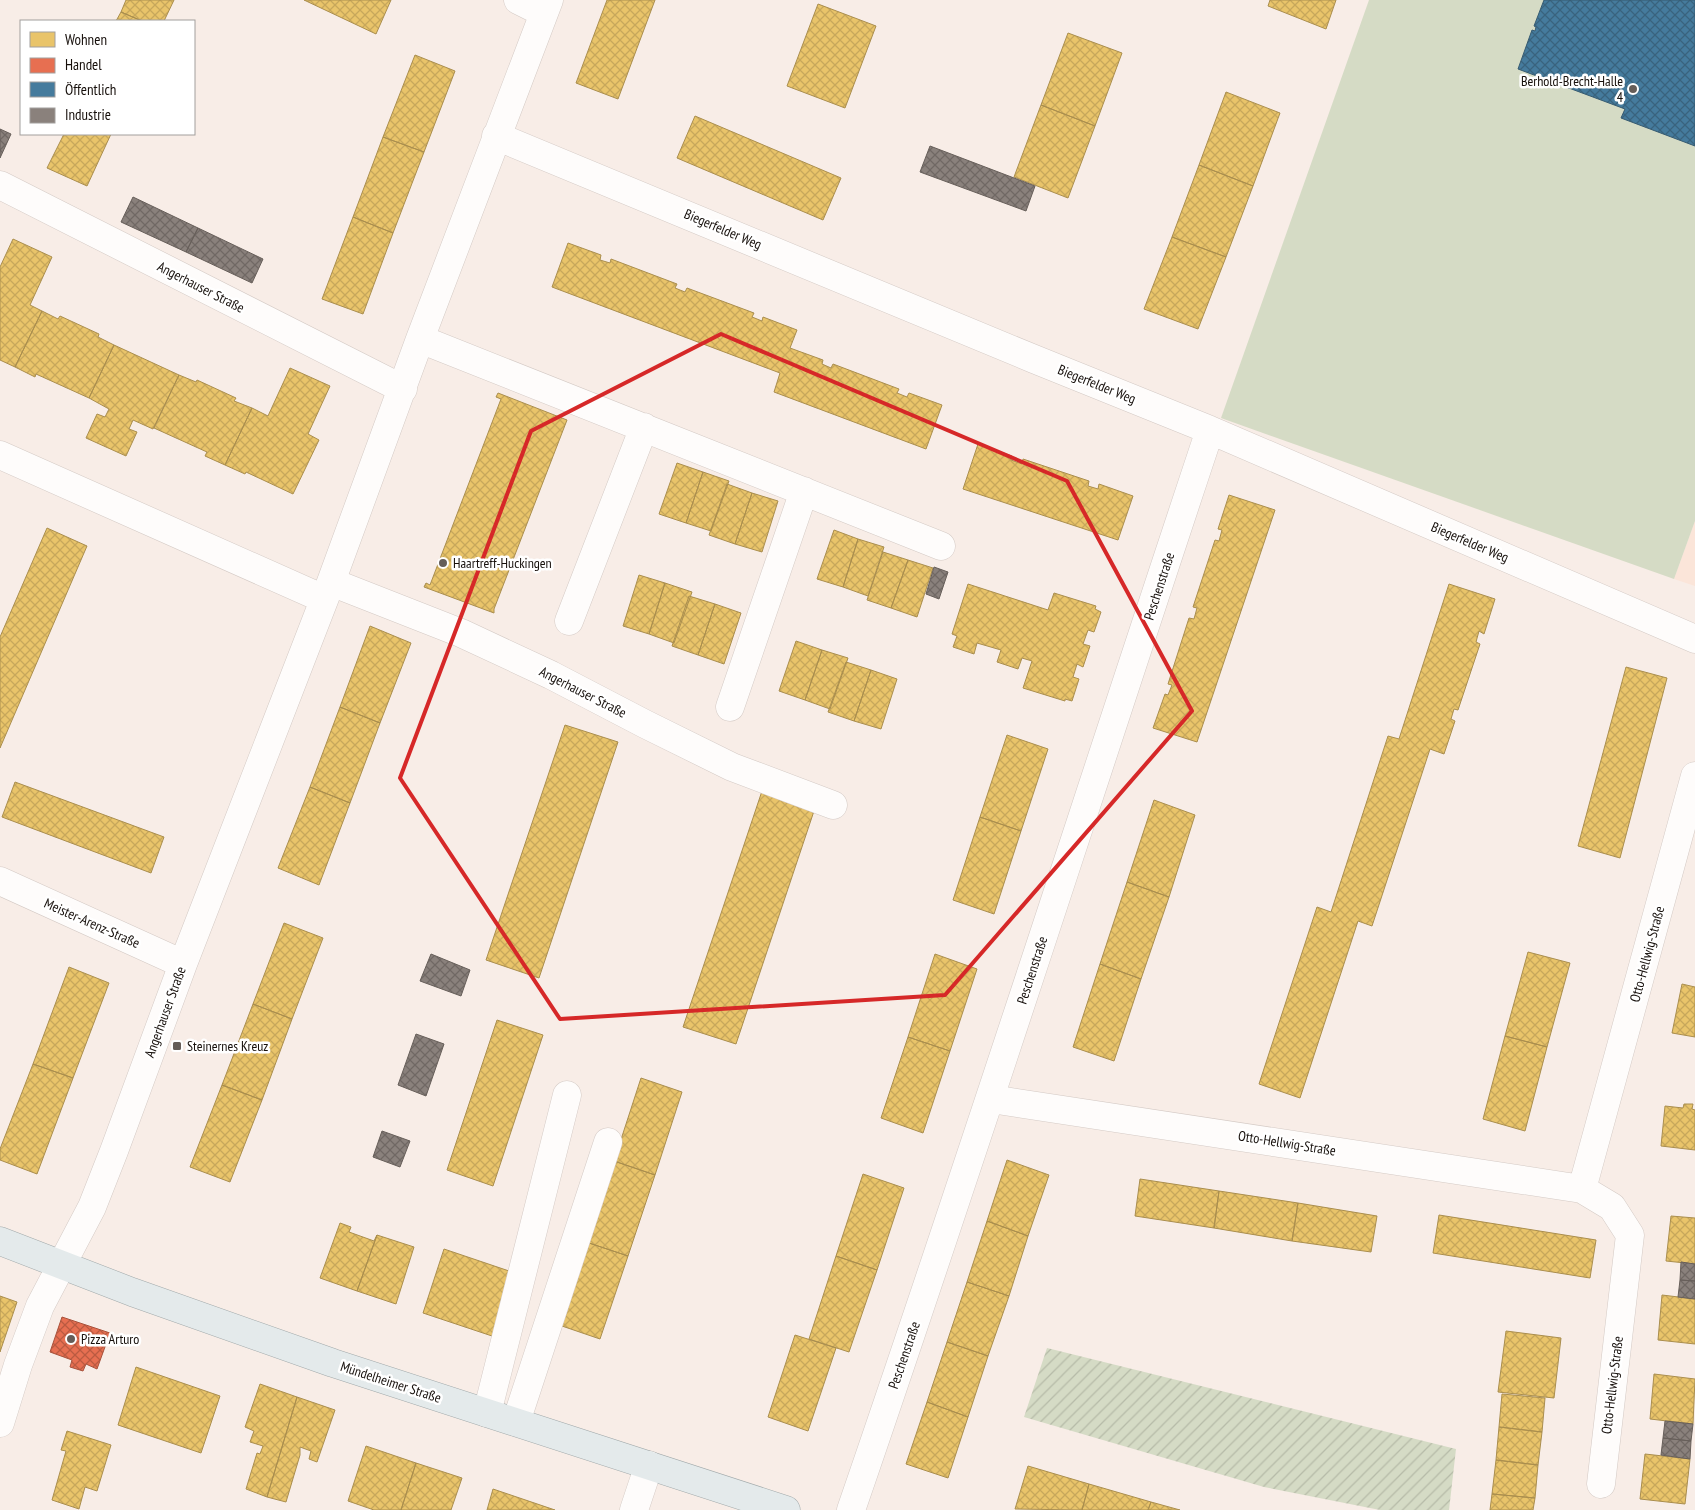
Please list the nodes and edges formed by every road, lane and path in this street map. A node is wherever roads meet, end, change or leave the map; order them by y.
1 (518, 0) edge
2 (546, 6) edge
3 (496, 136) junction
4 (0, 185) edge
5 (420, 339) junction
6 (403, 389) junction
7 (644, 427) junction
8 (1210, 430) junction
9 (0, 455) edge
10 (804, 491) junction
11 (941, 546) dead end
12 (328, 590) junction
13 (569, 621) dead end
14 (1695, 639) edge
15 (730, 707) dead end
16 (1695, 776) edge
17 (833, 805) dead end
18 (0, 881) edge
19 (183, 964) junction
20 (567, 1095) dead end
21 (991, 1099) junction
22 (608, 1142) dead end
23 (1582, 1188) junction
24 (0, 1241) edge
25 (61, 1265) junction
26 (486, 1413) junction
27 (516, 1422) junction
28 (0, 1423) edge
29 (648, 1465) junction
30 (1601, 1484) dead end
31 (634, 1510) edge
32 (786, 1510) edge
33 (852, 1510) edge

1 - 2 street
2 - 3 street, Angerhauser Straße
3 - 5 street, Angerhauser Straße
3 - 8 street, Biegerfelder Weg
4 - 6 street, Angerhauser Straße
5 - 6 street, Angerhauser Straße
5 - 7 street
6 - 12 street, Angerhauser Straße
7 - 10 street
7 - 13 street
8 - 14 street, Biegerfelder Weg
8 - 21 street, Peschenstraße
9 - 12 street, Angerhauser Straße
10 - 11 street
10 - 15 street
12 - 17 street, Angerhauser Straße
12 - 19 street, Angerhauser Straße
16 - 23 street, Otto-Hellwig-Straße
18 - 19 street, Meister-Arenz-Straße
19 - 25 street, Angerhauser Straße
20 - 26 street
21 - 23 street, Otto-Hellwig-Straße
21 - 33 street, Peschenstraße
22 - 27 street
23 - 30 street, Otto-Hellwig-Straße
24 - 25 main road, Mündelheimer Straße
25 - 26 main road, Mündelheimer Straße
25 - 28 street, Angerhauser Straße
26 - 27 main road, Mündelheimer Straße
27 - 29 main road, Mündelheimer Straße
29 - 31 street
29 - 32 main road, Mündelheimer Straße

